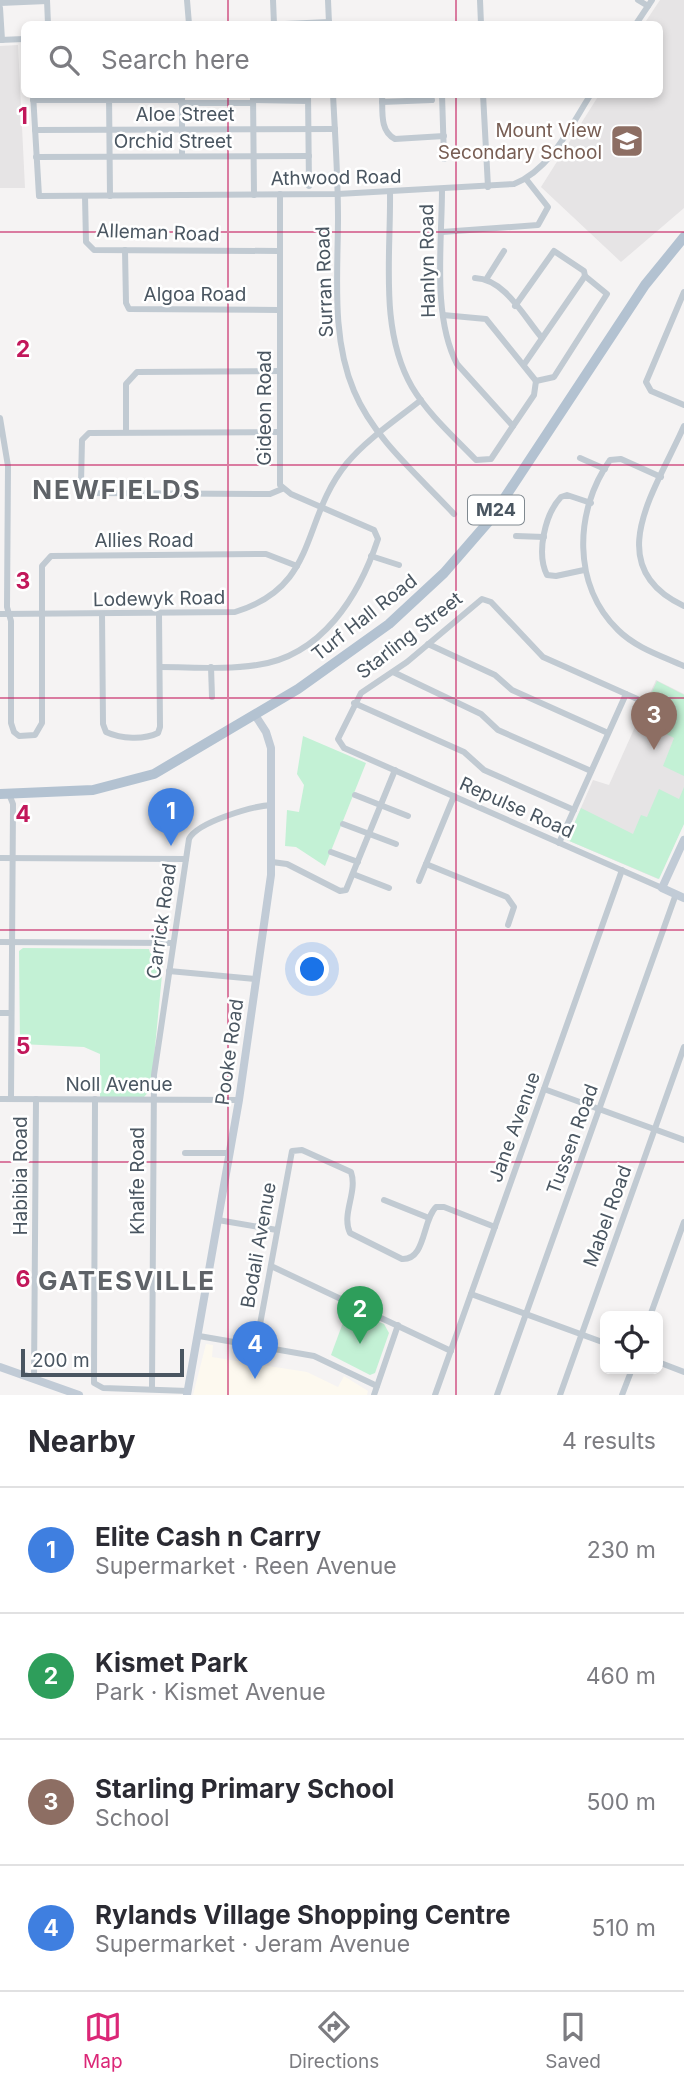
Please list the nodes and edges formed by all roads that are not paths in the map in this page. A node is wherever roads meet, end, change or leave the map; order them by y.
1 (47, 0) edge
2 (187, 0) edge
3 (273, 0) edge
4 (328, 0) edge
5 (480, 0) edge
6 (638, 0) edge
7 (650, 3) edge
8 (0, 6) edge
9 (48, 21) edge
10 (189, 21) edge
11 (274, 21) edge
12 (329, 21) edge
13 (481, 21) edge
14 (638, 21) edge
15 (21, 38) edge
16 (1, 40) edge
17 (33, 98) edge
18 (110, 98) edge
19 (146, 98) edge
20 (308, 98) edge
21 (333, 98) edge
22 (442, 98) edge
23 (483, 98) edge
24 (588, 98) edge
25 (181, 99) edge
26 (253, 99) edge
27 (382, 99) edge
28 (432, 100) dead end
29 (308, 129) junction
30 (335, 129) junction
31 (35, 130) junction
32 (110, 130) junction
33 (181, 130) junction
34 (253, 130) junction
35 (444, 136) junction
36 (182, 156) junction
37 (254, 156) junction
38 (309, 156) junction
39 (36, 157) junction
40 (110, 157) junction
41 (444, 159) dead end
42 (526, 179) junction
43 (309, 186) dead end
44 (488, 187) junction
45 (442, 189) junction
46 (390, 192) junction
47 (280, 194) junction
48 (338, 194) junction
49 (254, 195) junction
50 (86, 196) junction
51 (110, 196) junction
52 (442, 232) junction
53 (684, 237) edge
54 (125, 250) junction
55 (278, 251) junction
56 (504, 251) dead end
57 (585, 276) junction
58 (475, 278) dead end
59 (487, 278) junction
60 (684, 292) edge
61 (515, 306) junction
62 (279, 310) junction
63 (443, 315) junction
64 (542, 338) junction
65 (525, 363) junction
66 (280, 371) junction
67 (536, 381) junction
68 (421, 400) junction
69 (684, 405) edge
70 (0, 418) edge
71 (513, 426) junction
72 (684, 426) edge
73 (125, 432) junction
74 (280, 432) junction
75 (379, 433) junction
76 (3, 457) edge
77 (580, 458) dead end
78 (605, 469) junction
79 (661, 477) junction
80 (282, 489) junction
81 (590, 503) junction
82 (324, 507) junction
83 (454, 514) dead end
84 (516, 536) dead end
85 (544, 537) junction
86 (4, 555) edge
87 (371, 556) junction
88 (399, 565) dead end
89 (297, 566) junction
90 (584, 570) junction
91 (684, 606) edge
92 (0, 614) edge
93 (9, 614) junction
94 (42, 614) junction
95 (102, 614) junction
96 (159, 614) junction
97 (428, 644) junction
98 (684, 666) edge
99 (160, 667) junction
100 (211, 667) junction
101 (393, 672) junction
102 (626, 694) junction
103 (212, 697) dead end
104 (645, 702) dead end
105 (354, 703) junction
106 (255, 715) junction
107 (608, 733) junction
108 (339, 743) joint
109 (395, 771) junction
110 (591, 771) junction
111 (5, 794) edge
112 (355, 794) dead end
113 (454, 796) junction
114 (272, 805) junction
115 (381, 805) junction
116 (575, 810) junction
117 (408, 816) dead end
118 (343, 824) dead end
119 (369, 834) junction
120 (684, 840) edge
121 (559, 843) junction
122 (397, 844) dead end
123 (331, 852) dead end
124 (0, 858) edge
125 (12, 858) junction
126 (186, 859) junction
127 (272, 862) junction
128 (358, 862) junction
129 (426, 864) junction
130 (622, 870) junction
131 (353, 874) junction
132 (419, 881) dead end
133 (389, 888) dead end
134 (662, 888) junction
135 (680, 896) edge
136 (508, 925) dead end
137 (0, 942) edge
138 (12, 942) junction
139 (173, 943) junction
140 (169, 971) junction
141 (255, 979) junction
142 (0, 1013) edge
143 (11, 1013) junction
144 (684, 1047) edge
145 (544, 1089) junction
146 (0, 1099) edge
147 (11, 1099) junction
148 (36, 1099) junction
149 (95, 1099) junction
150 (153, 1100) junction
151 (239, 1100) junction
152 (599, 1109) junction
153 (655, 1130) junction
154 (684, 1140) edge
155 (185, 1153) dead end
156 (229, 1153) junction
157 (384, 1200) dead end
158 (429, 1218) junction
159 (218, 1220) junction
160 (684, 1222) edge
161 (495, 1227) junction
162 (277, 1230) junction
163 (271, 1266) junction
164 (471, 1294) junction
165 (652, 1311) edge
166 (526, 1315) junction
167 (398, 1325) junction
168 (581, 1335) junction
169 (199, 1336) junction
170 (600, 1341) edge
171 (256, 1346) junction
172 (451, 1351) junction
173 (663, 1364) edge
174 (0, 1367) edge
175 (684, 1372) edge
176 (630, 1374) edge
177 (34, 1379) junction
178 (377, 1386) junction
179 (152, 1388) junction
180 (187, 1393) edge
181 (79, 1395) edge
182 (374, 1395) edge
183 (435, 1395) edge
184 (497, 1395) edge
185 (560, 1395) edge
186 (622, 1395) edge

1 - 8 street
1 - 9 street
2 - 10 street
3 - 11 street
4 - 12 street
5 - 13 street
6 - 7 street
7 - 14 street
8 - 16 street
15 - 16 street
17 - 31 street
18 - 32 street
19 - 25 street
20 - 26 street
20 - 29 street
21 - 30 street, Surran Road
22 - 35 street
23 - 44 street
24 - 42 street
25 - 26 street
25 - 33 street
26 - 34 street
27 - 28 street
27 - 35 street
29 - 30 street, Aloe Street
29 - 34 street, Aloe Street
29 - 38 street
30 - 48 street, Surran Road
31 - 32 street, Aloe Street
31 - 39 street
32 - 33 street, Aloe Street
32 - 40 street
33 - 34 street, Aloe Street
33 - 36 street
34 - 37 street
35 - 41 street
36 - 37 street, Orchid Street
36 - 40 street, Orchid Street
37 - 38 street, Orchid Street
37 - 49 street
38 - 43 street
39 - 40 street, Orchid Street
39 - 50 street, Athwood Road
40 - 51 street
42 - 44 street, Athwood Road
42 - 52 street
44 - 45 street, Athwood Road
45 - 46 street, Athwood Road
45 - 52 street, Hanlyn Road
46 - 48 street, Athwood Road
46 - 68 street
47 - 48 street, Athwood Road
47 - 49 street, Athwood Road
47 - 55 street, Gideon Road
48 - 75 street, Surran Road
49 - 51 street, Athwood Road
50 - 51 street, Athwood Road
50 - 54 street, Alleman Road
52 - 63 street, Hanlyn Road
53 - 106 main road, Turf Hall Road / M24
54 - 55 street, Alleman Road
54 - 62 street, Algoa Road
55 - 62 street, Gideon Road
56 - 59 street
57 - 61 street
57 - 64 street
57 - 67 street
58 - 59 street
59 - 61 street
60 - 69 street
61 - 64 street
62 - 66 street, Gideon Road
63 - 65 street
63 - 71 street, Hanlyn Road
64 - 65 street
65 - 67 street
66 - 73 street
66 - 74 street, Gideon Road
67 - 71 street
68 - 71 street
68 - 75 street, Lodewyk Road
70 - 76 street
72 - 79 street
73 - 74 street
73 - 80 street
74 - 80 street, Gideon Road
75 - 82 street, Lodewyk Road
75 - 83 street, Surran Road
76 - 86 street
77 - 78 street
78 - 79 street
78 - 81 street
79 - 91 street
80 - 82 street, Gideon Road
81 - 85 street
81 - 90 street
82 - 87 street, Gideon Road
82 - 89 street, Lodewyk Road
84 - 85 street
85 - 90 street
86 - 93 street
87 - 88 street
87 - 100 street
89 - 94 street, Allies Road
89 - 96 street, Lodewyk Road
90 - 98 street
92 - 93 street, Lodewyk Road
93 - 94 street, Lodewyk Road
93 - 94 street
94 - 95 street, Lodewyk Road
95 - 96 street, Lodewyk Road
95 - 99 street
96 - 99 street
97 - 101 street, Starling Street
97 - 102 street, Starling Street
97 - 107 street
99 - 100 street
100 - 103 street
101 - 105 street, Starling Street
101 - 110 street
102 - 104 street, Starling Street
102 - 107 street
105 - 108 street, Starling Street
105 - 116 street
106 - 111 main road, Turf Hall Road / M24
106 - 114 street, Pooke Road
107 - 110 street
108 - 109 street, Repulse Road
109 - 113 street, Repulse Road
109 - 115 street
110 - 116 street
111 - 125 street
112 - 115 street
113 - 121 street, Repulse Road
113 - 129 street
114 - 126 street, Carrick Road
114 - 127 street, Pooke Road
115 - 117 street
115 - 119 street
116 - 121 street
118 - 119 street
119 - 122 street
119 - 128 street
120 - 134 street
121 - 130 street, Repulse Road
123 - 128 street
124 - 125 street
125 - 126 street
125 - 138 street
126 - 139 street, Carrick Road
127 - 131 street
127 - 141 street, Pooke Road
128 - 131 street
129 - 132 street
129 - 136 street
130 - 134 street, Repulse Road
130 - 145 street, Jane Avenue
131 - 133 street
134 - 135 street, Repulse Road
135 - 152 street, Tussen Road
137 - 138 street
138 - 139 street
138 - 143 street
139 - 140 street, Carrick Road
140 - 141 street
140 - 150 street, Carrick Road
141 - 151 street, Pooke Road
142 - 143 street
143 - 147 street
144 - 153 street, Mabel Road
145 - 152 street
145 - 161 street, Jane Avenue
146 - 147 street, Noll Avenue
147 - 148 street, Noll Avenue
148 - 149 street, Noll Avenue
148 - 177 street, Habibia Road
149 - 150 street, Noll Avenue
149 - 179 street
150 - 151 street, Noll Avenue
150 - 179 street, Khalfe Road
151 - 156 street, Pooke Road
152 - 153 street
152 - 166 street, Tussen Road
153 - 154 street
153 - 168 street, Mabel Road
155 - 156 street
156 - 159 street, Pooke Road
157 - 158 street
158 - 161 street
158 - 162 street, Bodali Avenue
159 - 162 street
159 - 169 street, Pooke Road
160 - 165 street
161 - 164 street, Jane Avenue
162 - 163 street, Bodali Avenue
163 - 167 street
163 - 171 street, Bodali Avenue
164 - 166 street
164 - 172 street, Jane Avenue
166 - 168 street
166 - 184 street, Tussen Road
167 - 172 street
167 - 178 street
168 - 170 street
168 - 185 street, Mabel Road
169 - 171 street
169 - 180 street, Pooke Road
171 - 178 street
172 - 183 street, Jane Avenue
173 - 175 street
174 - 177 street
176 - 186 street
177 - 181 street
178 - 182 street
179 - 180 street

